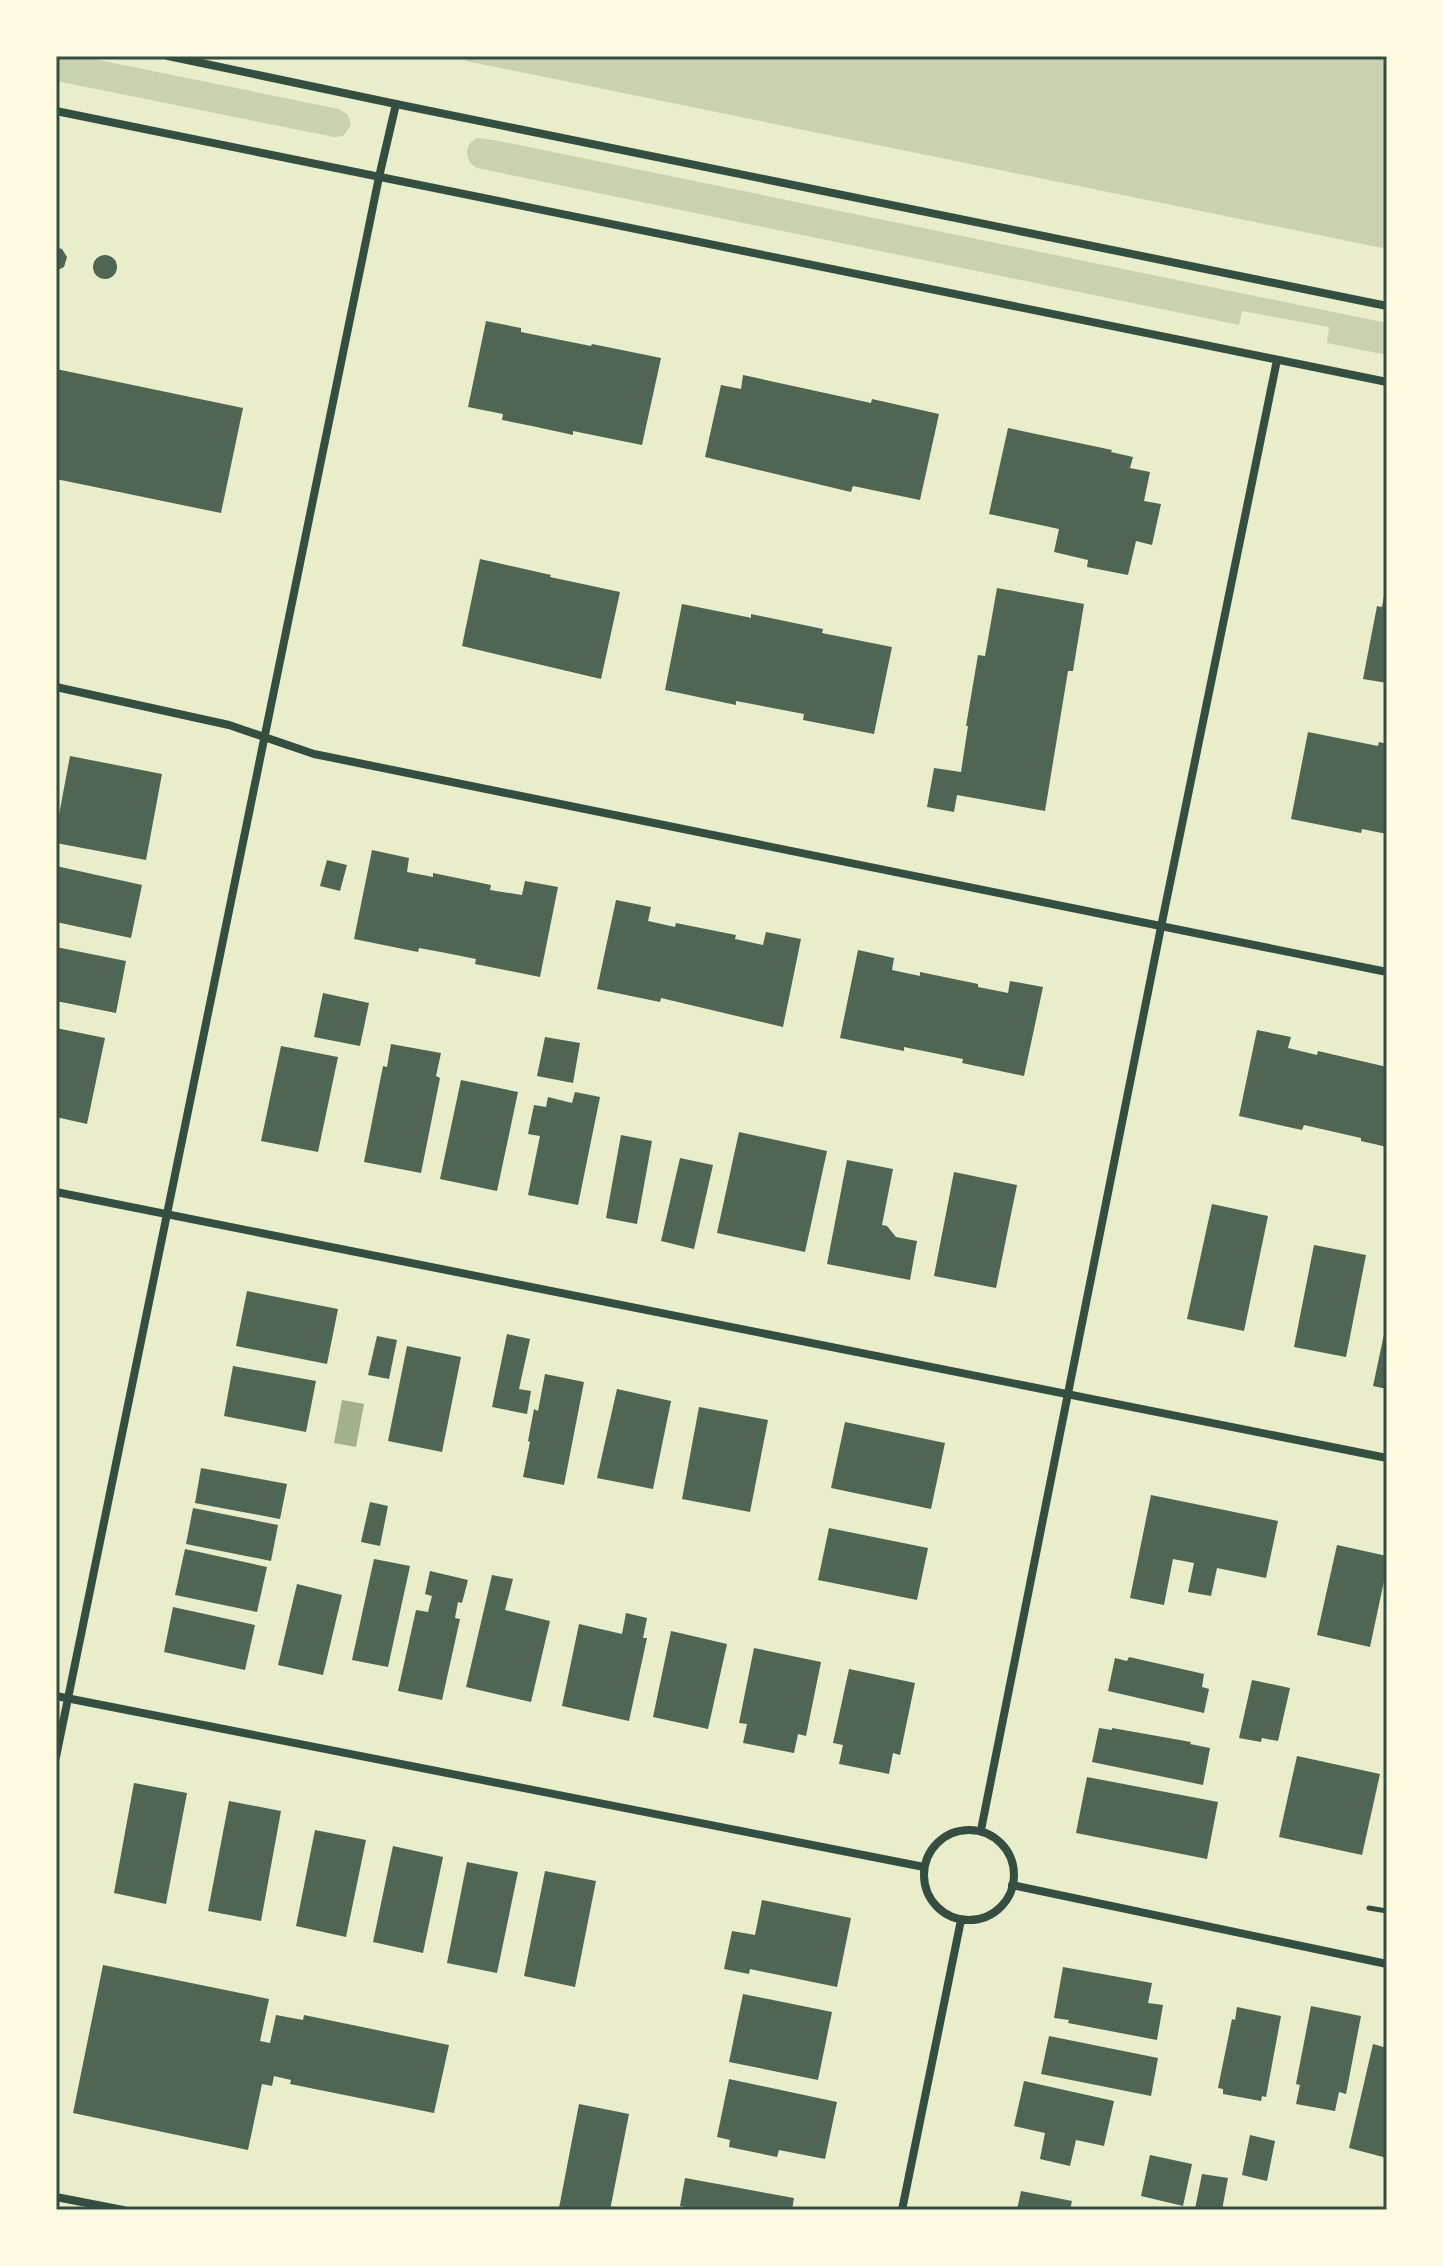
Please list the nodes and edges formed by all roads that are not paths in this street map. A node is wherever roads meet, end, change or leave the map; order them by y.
1 (168, 56) edge
2 (396, 104) junction
3 (56, 111) edge
4 (379, 177) junction
5 (1387, 306) edge
6 (1277, 360) junction
7 (1387, 382) edge
8 (56, 687) edge
9 (264, 737) junction
10 (1161, 927) junction
11 (1387, 972) edge
12 (56, 1192) edge
13 (166, 1215) junction
14 (1067, 1395) junction
15 (1387, 1458) edge
16 (56, 1696) edge
17 (68, 1698) junction
18 (56, 1757) edge
19 (981, 1830) junction
20 (924, 1867) junction
21 (1012, 1885) junction
22 (961, 1920) junction
23 (1387, 1964) edge
24 (56, 2197) edge
25 (123, 2210) edge
26 (902, 2210) edge

1 - 2 street
2 - 4 street
2 - 5 street
3 - 4 street
4 - 6 street
4 - 9 street
6 - 7 street
6 - 10 street
8 - 9 street
9 - 10 street
9 - 13 street
10 - 11 street
10 - 14 street
12 - 13 street
13 - 14 street
13 - 17 street
14 - 15 street
14 - 19 street
16 - 17 street
17 - 18 street
17 - 20 street
19 - 20 street
19 - 21 street
20 - 22 street
21 - 22 street
21 - 23 street
22 - 26 street
24 - 25 street

